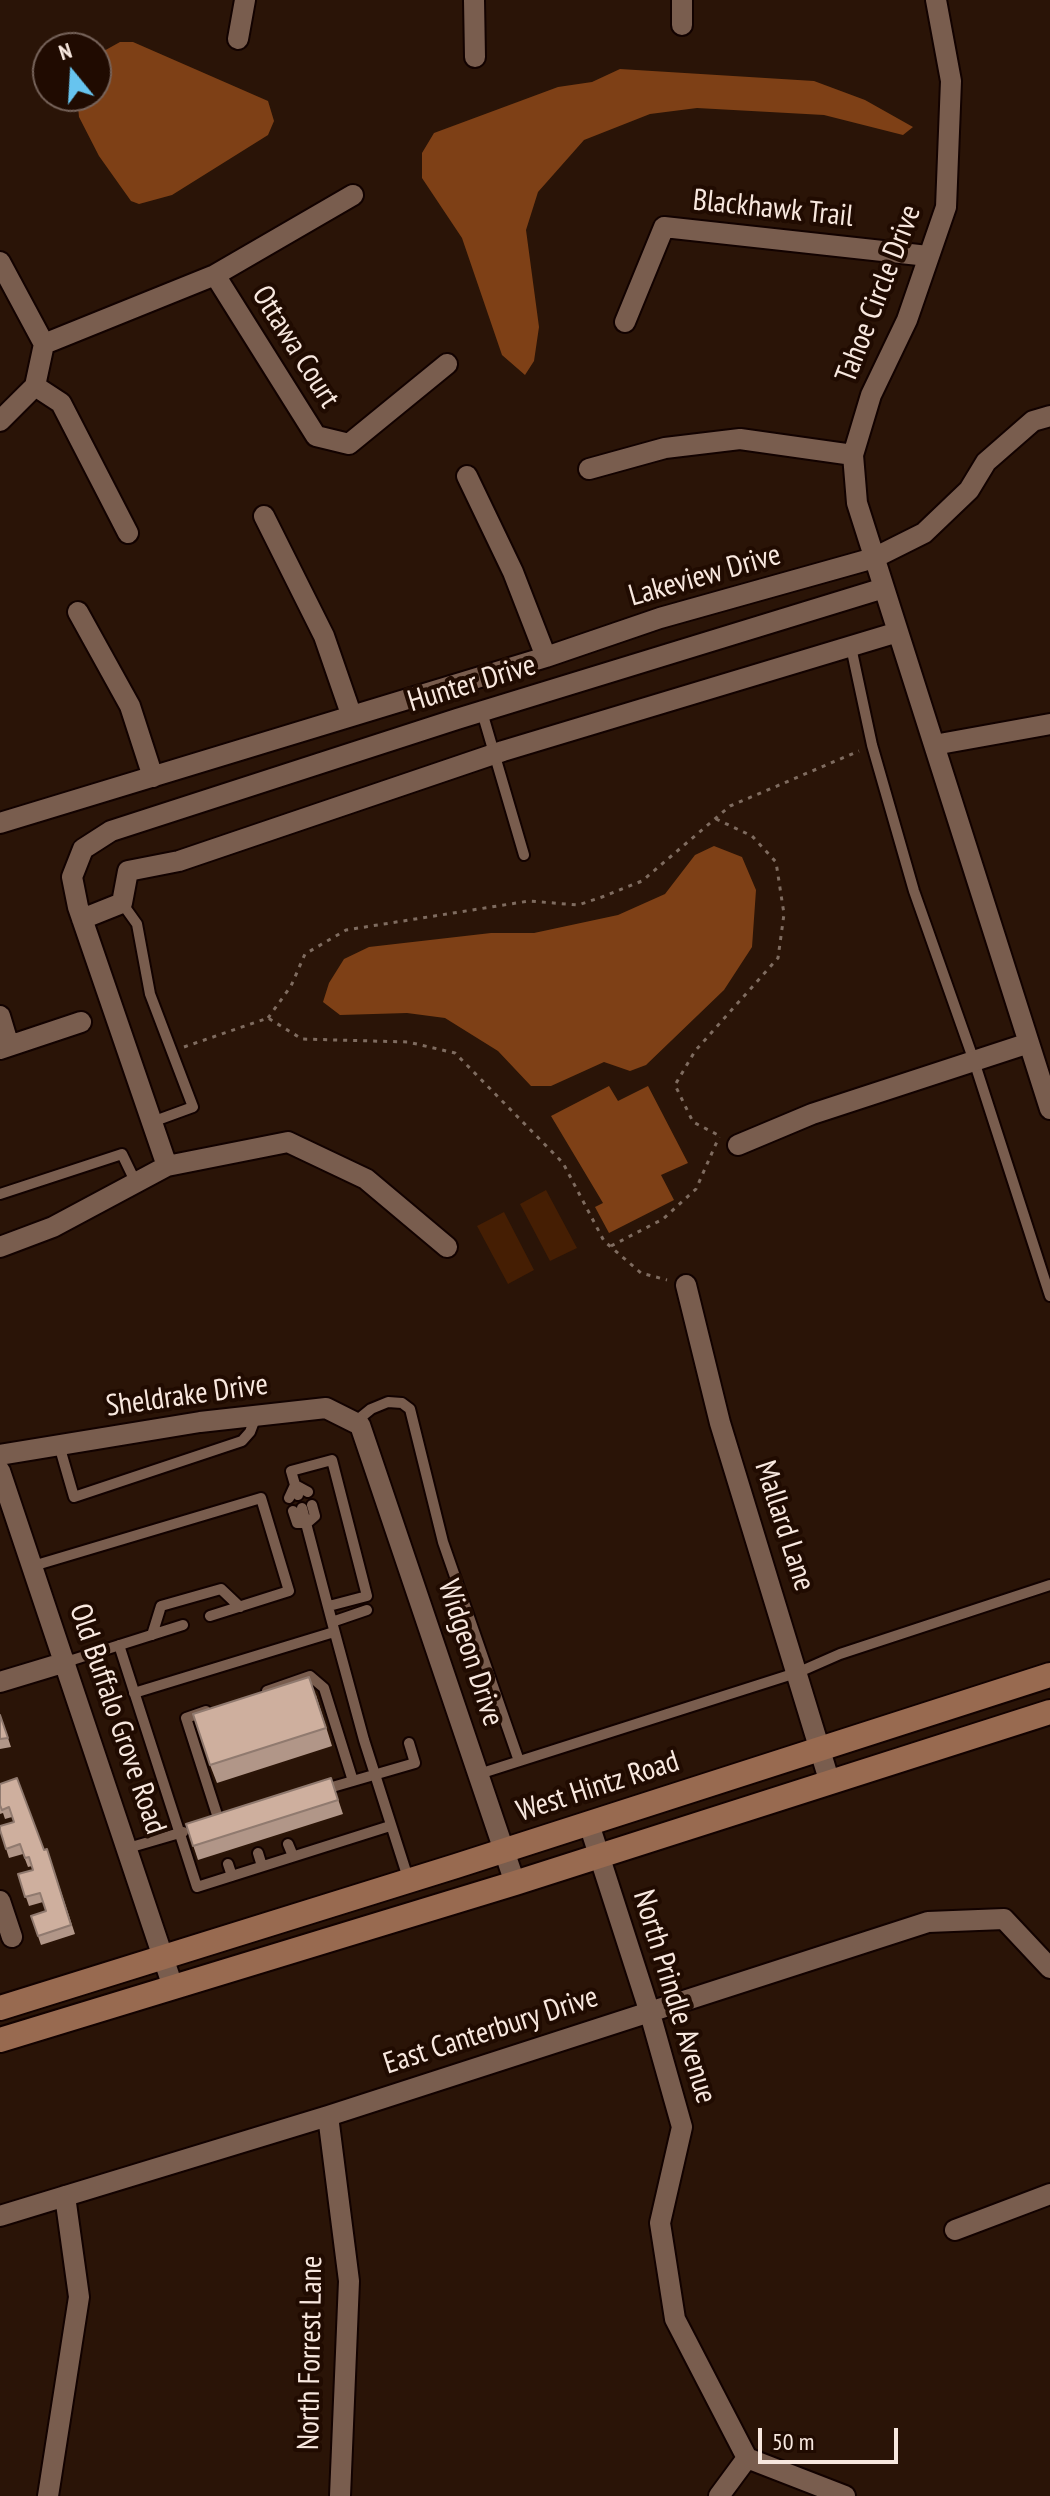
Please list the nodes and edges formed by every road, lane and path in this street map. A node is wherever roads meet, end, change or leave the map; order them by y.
1 (245, 0) edge
2 (474, 0) edge
3 (682, 0) edge
4 (936, 0) edge
5 (682, 25) dead end
6 (238, 39) dead end
7 (475, 57) dead end
8 (353, 195) dead end
9 (928, 256) junction
10 (0, 262) edge
11 (215, 275) junction
12 (625, 322) dead end
13 (44, 344) junction
14 (447, 364) dead end
15 (35, 386) junction
16 (1050, 416) edge
17 (0, 421) edge
18 (853, 455) junction
19 (589, 469) dead end
20 (467, 476) dead end
21 (264, 516) dead end
22 (128, 533) dead end
23 (874, 558) junction
24 (884, 588) junction
25 (78, 612) dead end
26 (898, 632) junction
27 (851, 647) junction
28 (546, 657) junction
29 (482, 712) junction
30 (351, 714) junction
31 (1050, 724) edge
32 (872, 745) junction
33 (934, 745) junction
34 (494, 754) junction
35 (153, 777) junction
36 (716, 819) junction
37 (0, 823) edge
38 (524, 855) dead end
39 (122, 903) junction
40 (82, 919) junction
41 (0, 1016) edge
42 (268, 1018) junction
43 (81, 1022) dead end
44 (1029, 1043) junction
45 (5, 1047) edge
46 (172, 1051) junction
47 (974, 1061) junction
48 (1050, 1109) edge
49 (152, 1122) junction
50 (729, 1140) junction
51 (167, 1166) junction
52 (136, 1183) junction
53 (0, 1194) edge
54 (611, 1246) junction
55 (0, 1247) edge
56 (447, 1247) dead end
57 (686, 1285) joint
58 (1050, 1296) edge
59 (256, 1416) junction
60 (354, 1423) junction
61 (59, 1445) junction
62 (0, 1455) edge
63 (0, 1471) edge
64 (297, 1492) dead end
65 (307, 1523) junction
66 (33, 1566) junction
67 (1050, 1585) edge
68 (367, 1596) junction
69 (329, 1606) junction
70 (240, 1607) junction
71 (210, 1616) dead end
72 (183, 1625) dead end
73 (333, 1627) junction
74 (152, 1635) junction
75 (119, 1645) junction
76 (66, 1662) junction
77 (799, 1672) junction
78 (1050, 1675) edge
79 (0, 1682) edge
80 (134, 1693) junction
81 (255, 1694) edge
82 (214, 1708) edge
83 (1050, 1712) edge
84 (409, 1743) dead end
85 (822, 1749) junction
86 (519, 1761) junction
87 (479, 1774) junction
88 (374, 1776) junction
89 (353, 1781) junction
90 (830, 1783) junction
91 (307, 1794) edge
92 (232, 1817) edge
93 (217, 1822) junction
94 (589, 1824) junction
95 (203, 1826) edge
96 (390, 1826) junction
97 (191, 1830) edge
98 (179, 1833) junction
99 (320, 1834) dead end
100 (219, 1837) edge
101 (288, 1844) dead end
102 (324, 1846) junction
103 (128, 1848) junction
104 (504, 1851) junction
105 (258, 1853) dead end
106 (599, 1855) junction
107 (293, 1856) junction
108 (228, 1864) dead end
109 (262, 1866) junction
110 (232, 1876) junction
111 (409, 1881) junction
112 (515, 1883) junction
113 (0, 1901) edge
114 (12, 1937) dead end
115 (165, 1957) junction
116 (1050, 1968) edge
117 (173, 1987) junction
118 (0, 2008) edge
119 (649, 2010) junction
120 (0, 2040) edge
121 (328, 2116) junction
122 (1050, 2194) edge
123 (65, 2196) junction
124 (0, 2216) edge
125 (955, 2230) dead end
126 (747, 2458) junction
127 (48, 2496) edge
128 (340, 2496) edge
129 (719, 2496) edge
130 (845, 2496) edge

1 - 6 street
2 - 7 street
3 - 5 street
4 - 9 street, Tahoe Circle Drive
8 - 11 street
9 - 12 street, Blackhawk Trail
9 - 18 street, Tahoe Circle Drive
10 - 13 street
11 - 13 street
11 - 14 street, Ottawa Court
13 - 15 street
15 - 17 street
15 - 22 street
16 - 23 street, Lakeview Drive
18 - 19 street
18 - 23 street, Tahoe Circle Drive
20 - 28 street
21 - 30 street
23 - 24 street
23 - 28 street, Lakeview Drive
24 - 26 street
24 - 29 street, Hunter Drive
25 - 35 street
26 - 27 street
26 - 33 street
27 - 32 lane
27 - 34 street
28 - 30 street, Lakeview Drive
29 - 34 lane
29 - 40 street, Hunter Drive
30 - 35 street, Lakeview Drive
31 - 33 street
32 - 36 path
32 - 47 lane
33 - 44 street
34 - 38 lane
34 - 39 street
35 - 37 street, Lakeview Drive
36 - 42 path
36 - 50 path
39 - 40 street
39 - 46 lane
40 - 49 street
41 - 45 street
42 - 46 path
42 - 54 path
43 - 45 street
44 - 47 street
44 - 48 street
46 - 49 lane
47 - 50 street
47 - 58 lane
49 - 51 street
50 - 54 path
51 - 52 street
51 - 56 street
52 - 53 lane
52 - 55 street
54 - 57 path
57 - 77 street, Mallard Lane
59 - 60 street, Sheldrake Drive
59 - 61 street, Sheldrake Drive
59 - 61 lane
60 - 86 lane
60 - 87 street, Widgeon Drive
61 - 62 street, Sheldrake Drive
63 - 66 street, Old Buffalo Grove Road
64 - 68 lane
65 - 65 lane
65 - 69 lane
66 - 70 lane
66 - 76 street, Old Buffalo Grove Road
67 - 77 lane
68 - 69 lane
68 - 73 lane
69 - 73 lane
70 - 71 lane
70 - 74 lane
72 - 74 lane
73 - 80 lane
73 - 88 lane
74 - 75 lane
75 - 76 lane
75 - 80 lane
76 - 79 street
76 - 103 street, Old Buffalo Grove Road
77 - 85 street, Mallard Lane
77 - 86 lane
78 - 85 main road, West Hintz Road
80 - 98 lane
81 - 89 lane
82 - 93 lane
83 - 90 main road
84 - 88 lane
85 - 90 street, Mallard Lane
85 - 94 main road, West Hintz Road
86 - 87 lane
87 - 104 street, Widgeon Drive
88 - 89 lane
88 - 96 lane
89 - 91 lane
90 - 106 main road
92 - 93 lane
93 - 95 lane
93 - 100 lane
94 - 104 main road, West Hintz Road
94 - 106 street, North Prindle Avenue
96 - 102 lane
96 - 111 lane
97 - 98 lane
98 - 103 lane
98 - 110 lane
99 - 102 lane
101 - 107 lane
102 - 107 lane
103 - 115 street, Old Buffalo Grove Road
104 - 111 main road, West Hintz Road
104 - 112 street, Widgeon Drive
105 - 109 lane
106 - 112 main road
106 - 119 street, North Prindle Avenue
107 - 109 lane
108 - 110 lane
109 - 110 lane
111 - 115 main road, West Hintz Road
112 - 117 main road
113 - 114 street
115 - 117 street, Old Buffalo Grove Road
115 - 118 main road, West Hintz Road
116 - 119 street, East Canterbury Drive
117 - 120 main road
119 - 121 street, East Canterbury Drive
119 - 126 street, North Prindle Avenue
121 - 123 street, East Canterbury Drive
121 - 128 street, North Forrest Lane
122 - 125 street
123 - 124 street, East Canterbury Drive
123 - 127 street
126 - 129 street
126 - 130 street

